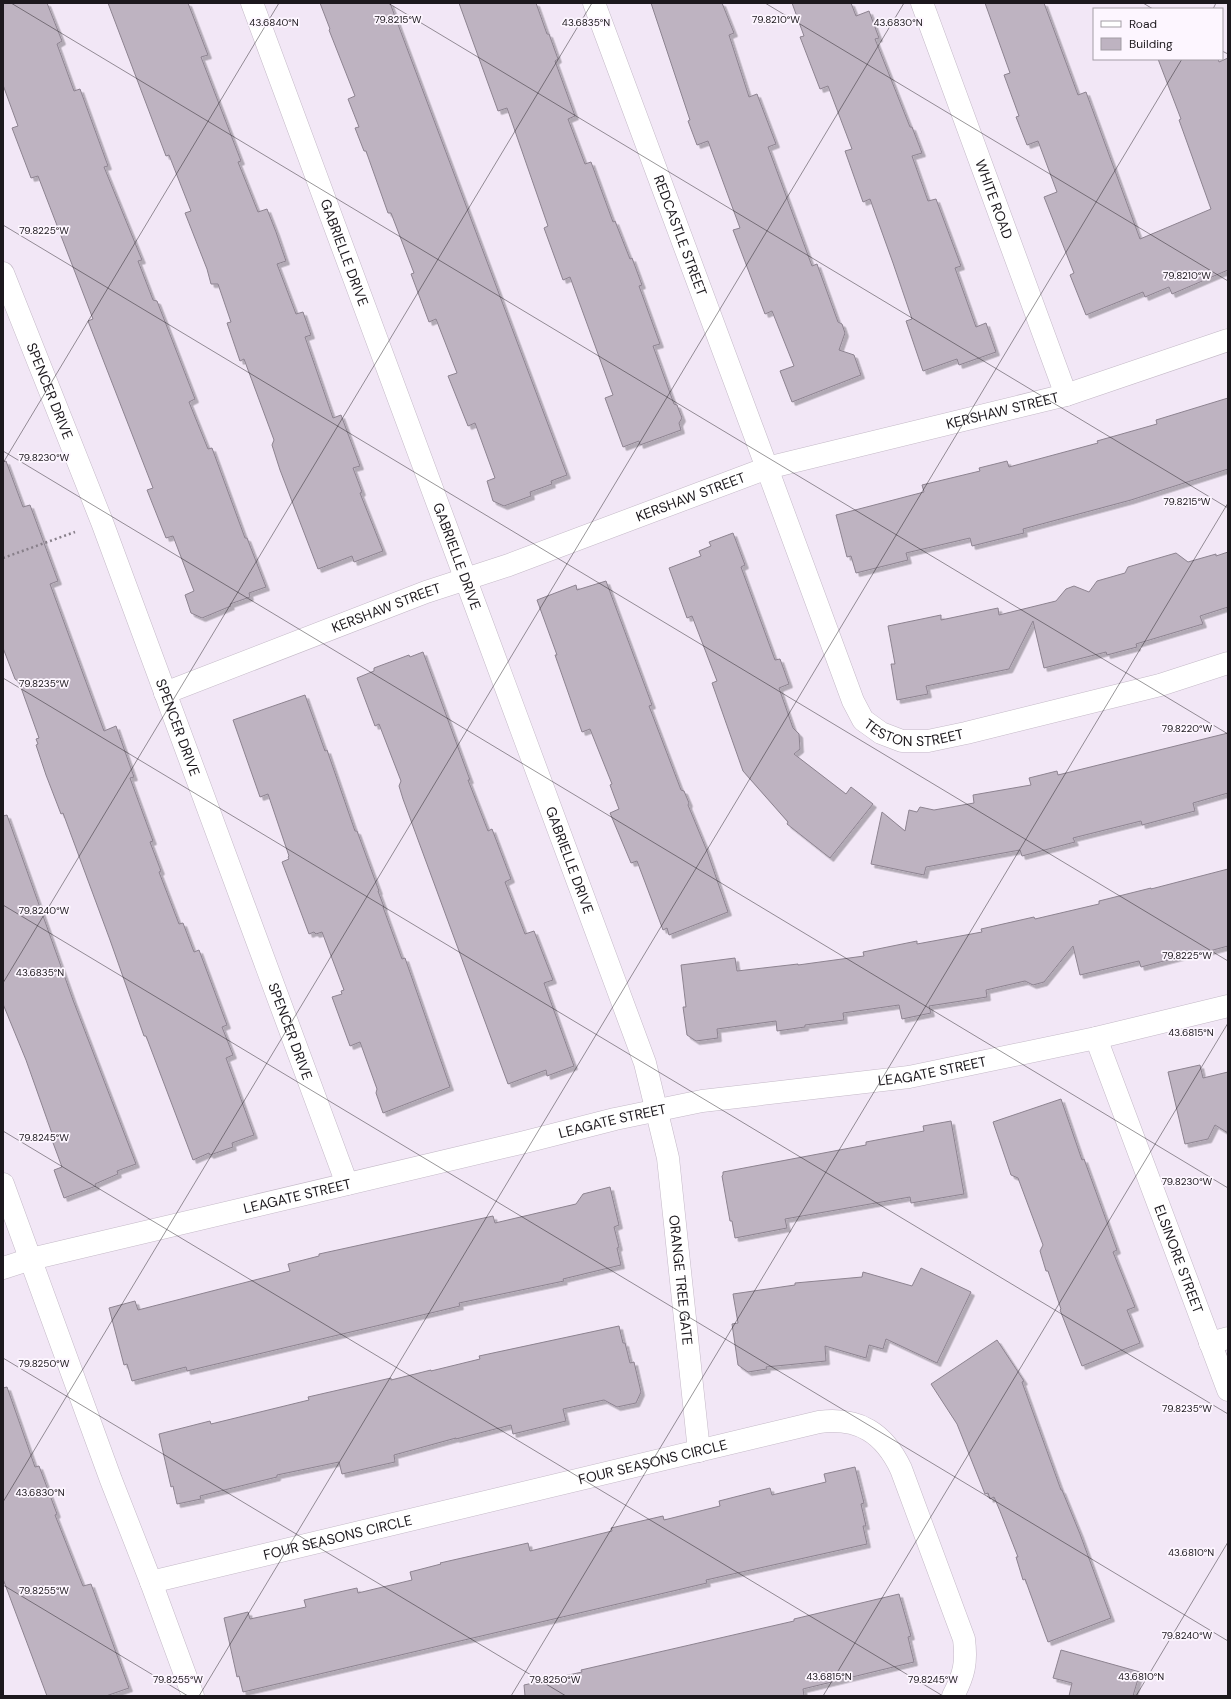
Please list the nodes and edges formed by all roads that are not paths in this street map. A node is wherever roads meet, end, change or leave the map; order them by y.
1 (252, 3) edge
2 (594, 3) edge
3 (922, 3) edge
4 (3, 273) edge
5 (1228, 340) edge
6 (1066, 395) junction
7 (768, 468) junction
8 (465, 579) junction
9 (1228, 663) edge
10 (165, 693) junction
11 (1228, 1006) edge
12 (1096, 1038) junction
13 (657, 1111) junction
14 (3, 1184) edge
15 (347, 1184) junction
16 (31, 1259) junction
17 (3, 1268) edge
18 (1219, 1340) edge
19 (1228, 1390) edge
20 (699, 1450) junction
21 (151, 1582) junction
22 (193, 1696) edge
23 (953, 1696) edge

1 - 8 street, GABRIELLE DRIVE
2 - 7 street, REDCASTLE STREET
3 - 6 street, WHITE ROAD
4 - 10 street, SPENCER DRIVE
5 - 6 street, KERSHAW STREET
6 - 7 street, KERSHAW STREET
7 - 8 street, KERSHAW STREET
7 - 9 street, TESTON STREET
8 - 10 street, KERSHAW STREET
8 - 13 street, GABRIELLE DRIVE
10 - 15 street, SPENCER DRIVE
11 - 12 street, LEAGATE STREET
12 - 13 street, LEAGATE STREET
12 - 18 street, ELSINORE STREET
13 - 15 street, LEAGATE STREET
13 - 20 street, ORANGE TREE GATE
14 - 16 street
15 - 16 street, LEAGATE STREET
16 - 17 street, LEAGATE STREET
16 - 21 street
18 - 19 street, ELSINORE STREET
20 - 21 street, FOUR SEASONS CIRCLE
20 - 23 street, FOUR SEASONS CIRCLE
21 - 22 street

